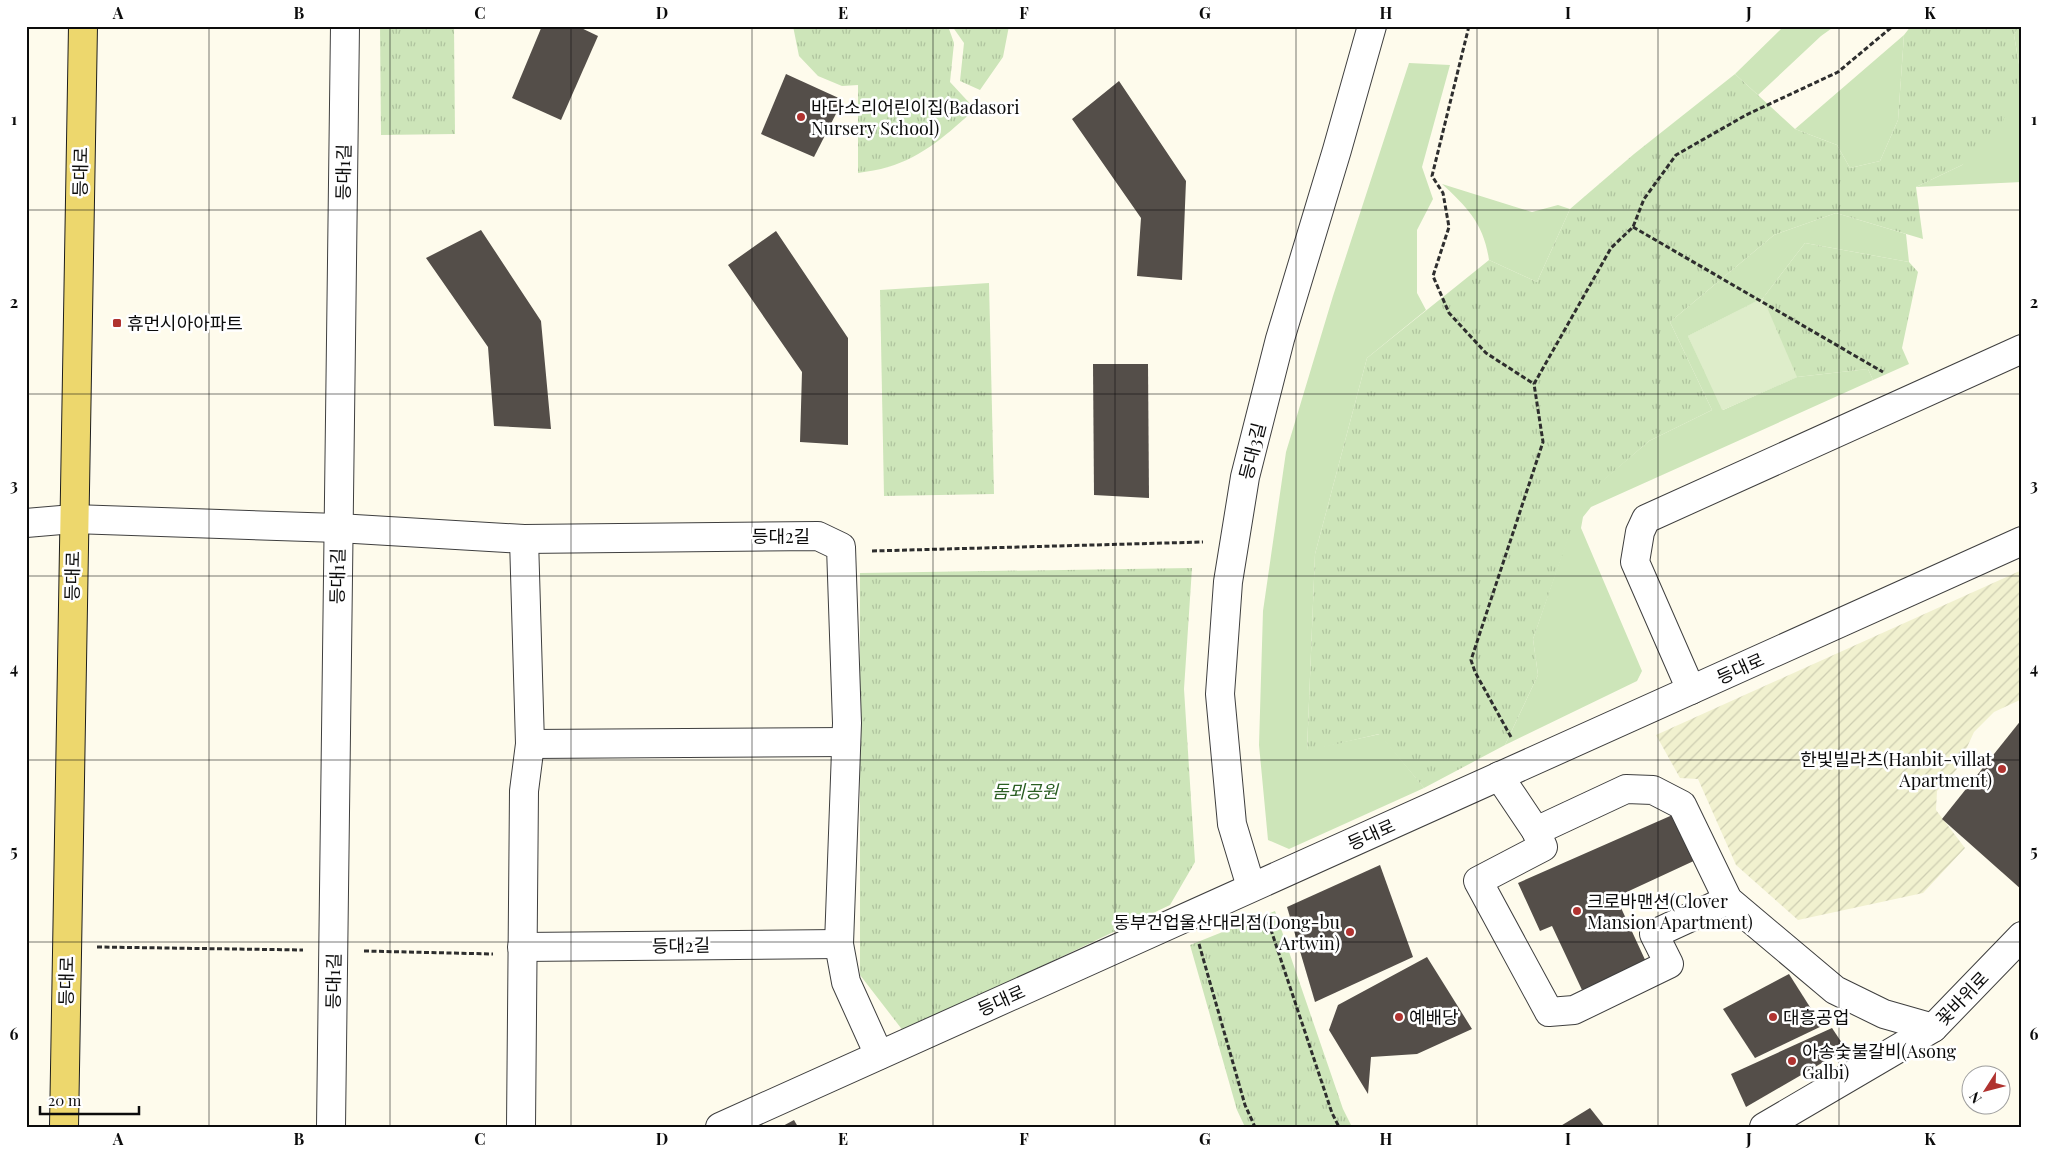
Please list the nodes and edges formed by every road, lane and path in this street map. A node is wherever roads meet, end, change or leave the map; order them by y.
1 (83, 26) edge
2 (344, 26) edge
3 (1372, 26) edge
4 (1469, 26) edge
5 (1893, 26) edge
6 (1633, 227) junction
7 (2022, 350) edge
8 (1883, 372) dead end
9 (1534, 384) junction
10 (73, 519) junction
11 (26, 523) edge
12 (338, 528) junction
13 (524, 539) junction
14 (1234, 541) junction
15 (2022, 541) edge
16 (842, 552) junction
17 (1691, 690) junction
18 (846, 742) junction
19 (530, 744) junction
20 (1526, 764) junction
21 (1499, 776) junction
22 (1536, 831) junction
23 (1254, 886) junction
24 (1728, 900) junction
25 (1191, 914) junction
26 (2022, 936) edge
27 (839, 944) junction
28 (67, 947) junction
29 (522, 947) junction
30 (333, 950) junction
31 (1933, 1028) junction
32 (880, 1055) junction
33 (1773, 1125) edge
34 (64, 1127) edge
35 (331, 1127) edge
36 (521, 1127) edge
37 (720, 1127) edge
38 (1256, 1127) edge
39 (1339, 1127) edge

1 - 10 main road, 등대로
2 - 12 street, 등대1길
3 - 14 street, 등대3길
4 - 9 path
5 - 6 path
6 - 8 path
6 - 9 path
7 - 17 street
9 - 20 path
10 - 11 street, 등대2길
10 - 12 street, 등대2길
10 - 28 main road, 등대로
12 - 13 street, 등대2길
12 - 30 street, 등대1길
13 - 16 street, 등대2길
13 - 19 street
14 - 16 path
14 - 23 street, 등대3길
15 - 17 street, 등대로
16 - 18 street
17 - 20 street, 등대로
18 - 19 street
18 - 27 street
19 - 29 street
20 - 21 street, 등대로
21 - 22 street
21 - 23 street, 등대로
22 - 24 street
22 - 24 street
23 - 25 street, 등대로
23 - 39 path
24 - 31 street
25 - 32 street, 등대로
25 - 38 path
26 - 31 street, 꽃바위로
27 - 29 street, 등대2길
27 - 32 street
28 - 30 path
28 - 34 main road, 등대로
29 - 30 path
29 - 36 street
30 - 35 street, 등대1길
31 - 33 street, 꽃바위로
32 - 37 street, 등대로

